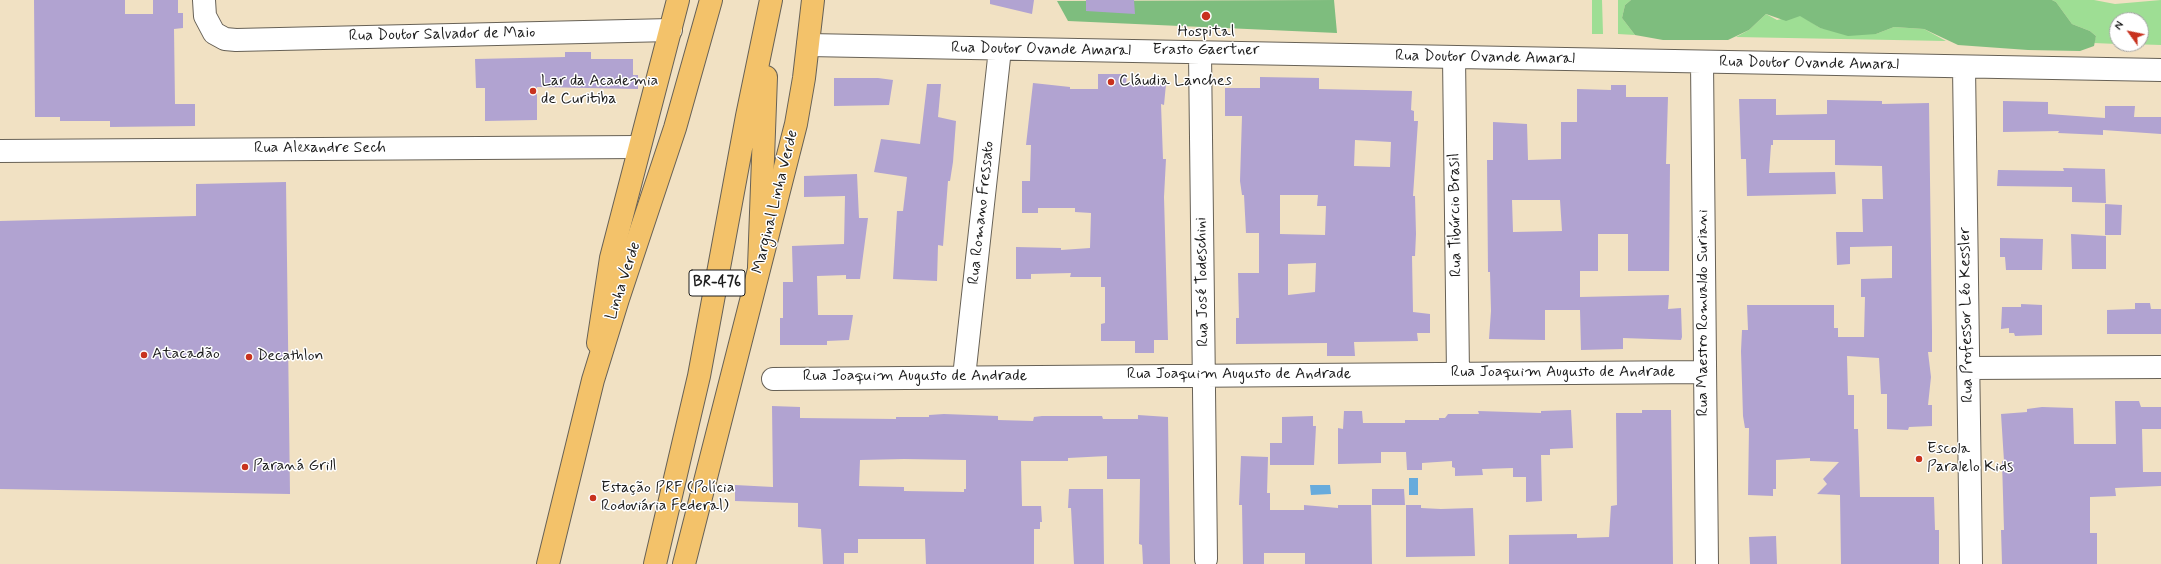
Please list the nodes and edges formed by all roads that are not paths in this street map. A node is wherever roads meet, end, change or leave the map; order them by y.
1 (204, 0) edge
2 (678, 0) edge
3 (711, 0) edge
4 (813, 0) edge
5 (770, 7) edge
6 (671, 30) junction
7 (808, 46) junction
8 (1000, 49) junction
9 (1200, 53) junction
10 (1454, 57) junction
11 (1702, 62) junction
12 (1964, 67) junction
13 (2161, 70) edge
14 (640, 147) junction
15 (0, 152) edge
16 (759, 267) junction
17 (2161, 367) edge
18 (1968, 368) junction
19 (1705, 372) junction
20 (1458, 374) junction
21 (1204, 375) junction
22 (964, 377) junction
23 (773, 379) dead end
24 (593, 380) junction
25 (1206, 559) dead end
26 (548, 564) edge
27 (655, 564) edge
28 (684, 564) edge
29 (1706, 564) edge
30 (1971, 564) edge

1 - 6 street, Rua Doutor Salvador de Maio
2 - 6 main road
3 - 24 main road, Linha Verde
4 - 7 main road, Marginal Linha Verde
5 - 16 main road
5 - 27 main road, BR-476
6 - 14 main road
7 - 8 street, Rua Doutor Ovande Amaral
7 - 16 main road, Marginal Linha Verde
8 - 9 street, Rua Doutor Ovande Amaral
8 - 22 street, Rua Romano Fressato
9 - 10 street, Rua Doutor Ovande Amaral
9 - 21 street, Rua José Todeschini
10 - 11 street, Rua Doutor Ovande Amaral
10 - 20 street, Rua Tibúrcio Brasil
11 - 12 street, Rua Doutor Ovande Amaral
11 - 19 street, Rua Maestro Romualdo Suriani
12 - 13 street, Rua Doutor Ovande Amaral
12 - 18 street, Rua Professor Léo Kessler
14 - 15 street, Rua Alexandre Sech
14 - 24 main road
16 - 28 main road, Marginal Linha Verde
17 - 18 street
18 - 30 street, Rua Professor Léo Kessler
19 - 20 street, Rua Joaquim Augusto de Andrade
19 - 29 street, Rua Maestro Romualdo Suriani
20 - 21 street, Rua Joaquim Augusto de Andrade
21 - 22 street, Rua Joaquim Augusto de Andrade
21 - 25 street, Rua José Todeschini
22 - 23 street, Rua Joaquim Augusto de Andrade
24 - 26 main road, Linha Verde

